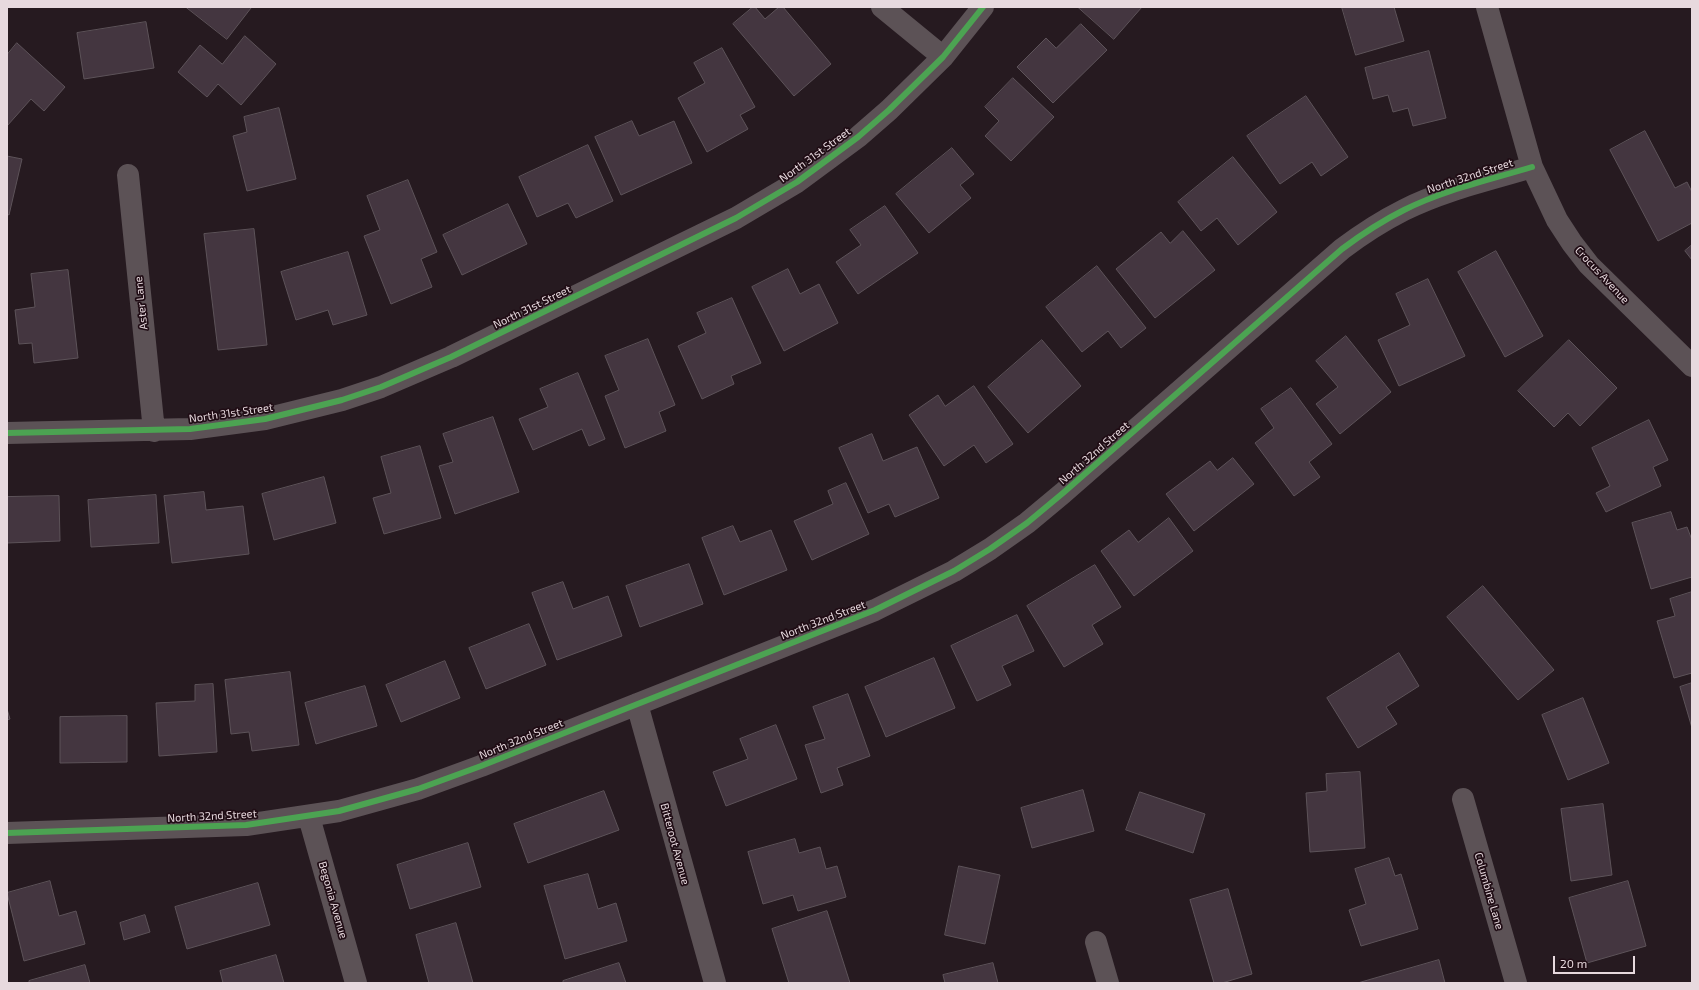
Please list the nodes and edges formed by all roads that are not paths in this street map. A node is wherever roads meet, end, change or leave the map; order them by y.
1 (882, 7) edge
2 (983, 7) edge
3 (1487, 7) edge
4 (942, 57) junction
5 (1532, 167) junction
6 (128, 175) dead end
7 (1692, 366) edge
8 (154, 431) junction
9 (7, 433) edge
10 (637, 704) junction
11 (1463, 799) dead end
12 (309, 816) junction
13 (7, 833) edge
14 (1096, 942) dead end
15 (356, 983) edge
16 (715, 983) edge
17 (1108, 983) edge
18 (1516, 983) edge

1 - 4 street
2 - 4 street, North 31st Street
3 - 5 street, Crocus Avenue
4 - 8 street, North 31st Street
5 - 7 street, Crocus Avenue
5 - 10 street, North 32nd Street
6 - 8 street, Aster Lane
8 - 9 street, North 31st Street
10 - 12 street, North 32nd Street
10 - 16 street, Bitteroot Avenue
11 - 18 street, Columbine Lane
12 - 13 street, North 32nd Street
12 - 15 street, Begonia Avenue
14 - 17 street

